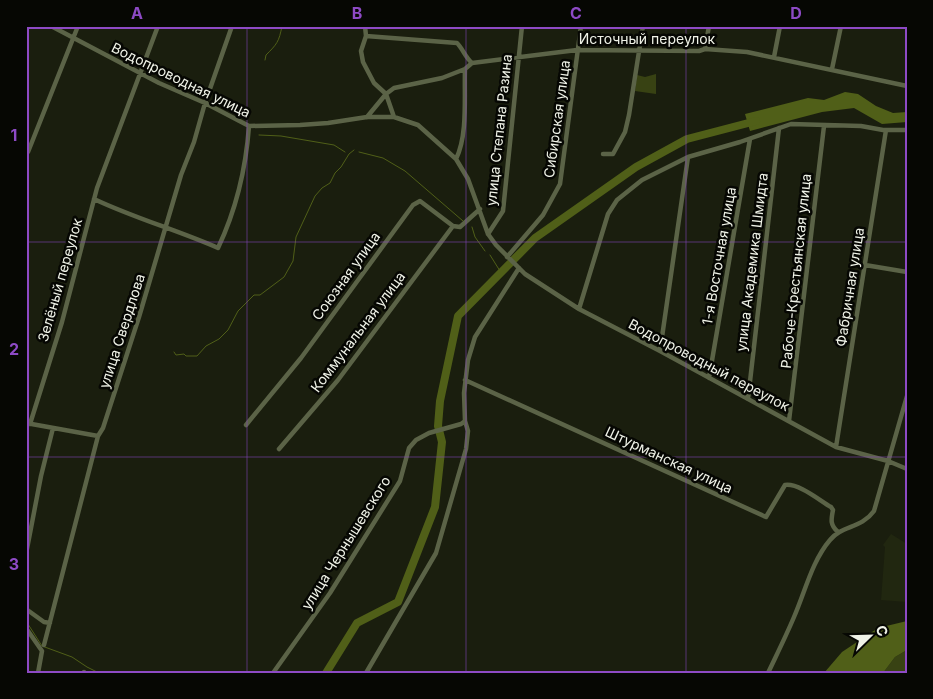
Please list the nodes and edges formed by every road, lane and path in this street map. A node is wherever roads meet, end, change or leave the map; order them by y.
1 (51, 26) edge
2 (78, 26) edge
3 (158, 26) edge
4 (232, 26) edge
5 (366, 26) edge
6 (522, 26) edge
7 (581, 26) edge
8 (643, 26) edge
9 (709, 26) edge
10 (780, 26) edge
11 (841, 26) edge
12 (366, 36) junction
13 (72, 38) junction
14 (706, 49) junction
15 (577, 50) junction
16 (639, 50) junction
17 (518, 57) junction
18 (774, 57) junction
19 (472, 63) junction
20 (465, 69) junction
21 (832, 69) junction
22 (140, 74) junction
23 (907, 86) edge
24 (386, 94) junction
25 (205, 103) junction
26 (367, 117) junction
27 (394, 117) junction
28 (249, 126) junction
29 (824, 126) junction
30 (779, 128) junction
31 (886, 130) junction
32 (907, 130) edge
33 (750, 139) junction
34 (28, 152) dead end
35 (604, 154) dead end
36 (688, 157) junction
37 (456, 159) junction
38 (94, 199) junction
39 (480, 209) junction
40 (166, 226) junction
41 (453, 226) junction
42 (488, 234) junction
43 (507, 257) junction
44 (865, 264) junction
45 (519, 268) junction
46 (907, 272) edge
47 (525, 274) joint
48 (579, 309) junction
49 (660, 351) junction
50 (709, 378) junction
51 (465, 380) junction
52 (907, 396) edge
53 (748, 399) junction
54 (465, 420) junction
55 (790, 420) junction
56 (28, 424) edge
57 (246, 425) dead end
58 (53, 428) junction
59 (98, 436) junction
60 (836, 447) junction
61 (279, 449) dead end
62 (888, 461) junction
63 (907, 469) edge
64 (838, 532) junction
65 (26, 554) edge
66 (26, 608) edge
67 (50, 623) junction
68 (26, 628) edge
69 (44, 645) dead end
70 (38, 673) edge
71 (273, 673) edge
72 (366, 673) edge
73 (768, 673) edge

1 - 13 street, Водопроводная улица
2 - 13 street
3 - 22 street, Зелёный переулок
4 - 25 street, улица Свердлова
5 - 12 street
6 - 17 street, улица Степана Разина
7 - 15 street, Сибирская улица
8 - 16 street
9 - 14 street
10 - 18 street
11 - 21 street
12 - 19 street
12 - 24 street
13 - 22 street, Водопроводная улица
13 - 34 street
14 - 16 street, Источный переулок
14 - 18 street, Источный переулок
15 - 16 street, Источный переулок
15 - 17 street, Источный переулок
15 - 43 street, Сибирская улица
16 - 35 street
17 - 19 street, Источный переулок
17 - 42 street, улица Степана Разина
18 - 21 street, Источный переулок
19 - 20 street
20 - 24 street
20 - 37 street
21 - 23 street, Источный переулок
22 - 25 street, Водопроводная улица
22 - 38 street, Зелёный переулок
24 - 26 street
24 - 27 street
25 - 28 street, Водопроводная улица
25 - 40 street, улица Свердлова
26 - 27 street, Водопроводная улица
26 - 28 street, Водопроводная улица
27 - 37 street, Водопроводная улица
28 - 40 street
29 - 30 street
29 - 31 street
29 - 55 street, Рабоче-Крестьянская улица
30 - 33 street
30 - 53 street, улица Академика Шмидта
31 - 32 street
31 - 44 street, Фабричная улица
33 - 36 street
33 - 50 street, 1-я Восточная улица
36 - 48 street
36 - 49 street
37 - 39 street, Водопроводная улица
38 - 40 street
38 - 56 street, Зелёный переулок
39 - 41 street
39 - 42 street, Водопроводная улица
40 - 59 street, улица Свердлова
41 - 57 street, Союзная улица
41 - 61 street, Коммунальная улица
42 - 43 street, Водопроводная улица
43 - 45 street, Водопроводная улица
44 - 46 street
44 - 60 street, Фабричная улица
45 - 47 street, Водопроводная улица
45 - 51 street
47 - 48 street, Водопроводный переулок
48 - 49 street, Водопроводный переулок
49 - 50 street, Водопроводный переулок
50 - 53 street, Водопроводный переулок
51 - 54 street
51 - 64 street, Штурманская улица
52 - 62 street
53 - 55 street, Водопроводный переулок
54 - 71 street, улица Чернышевского
54 - 72 street
55 - 60 street, Водопроводный переулок
56 - 58 street
58 - 59 street
58 - 65 street
59 - 67 street, улица Свердлова
60 - 62 street, Водопроводный переулок
62 - 63 street, Водопроводный переулок
62 - 64 street
64 - 73 street
66 - 67 street
67 - 69 street, улица Свердлова
68 - 70 street

